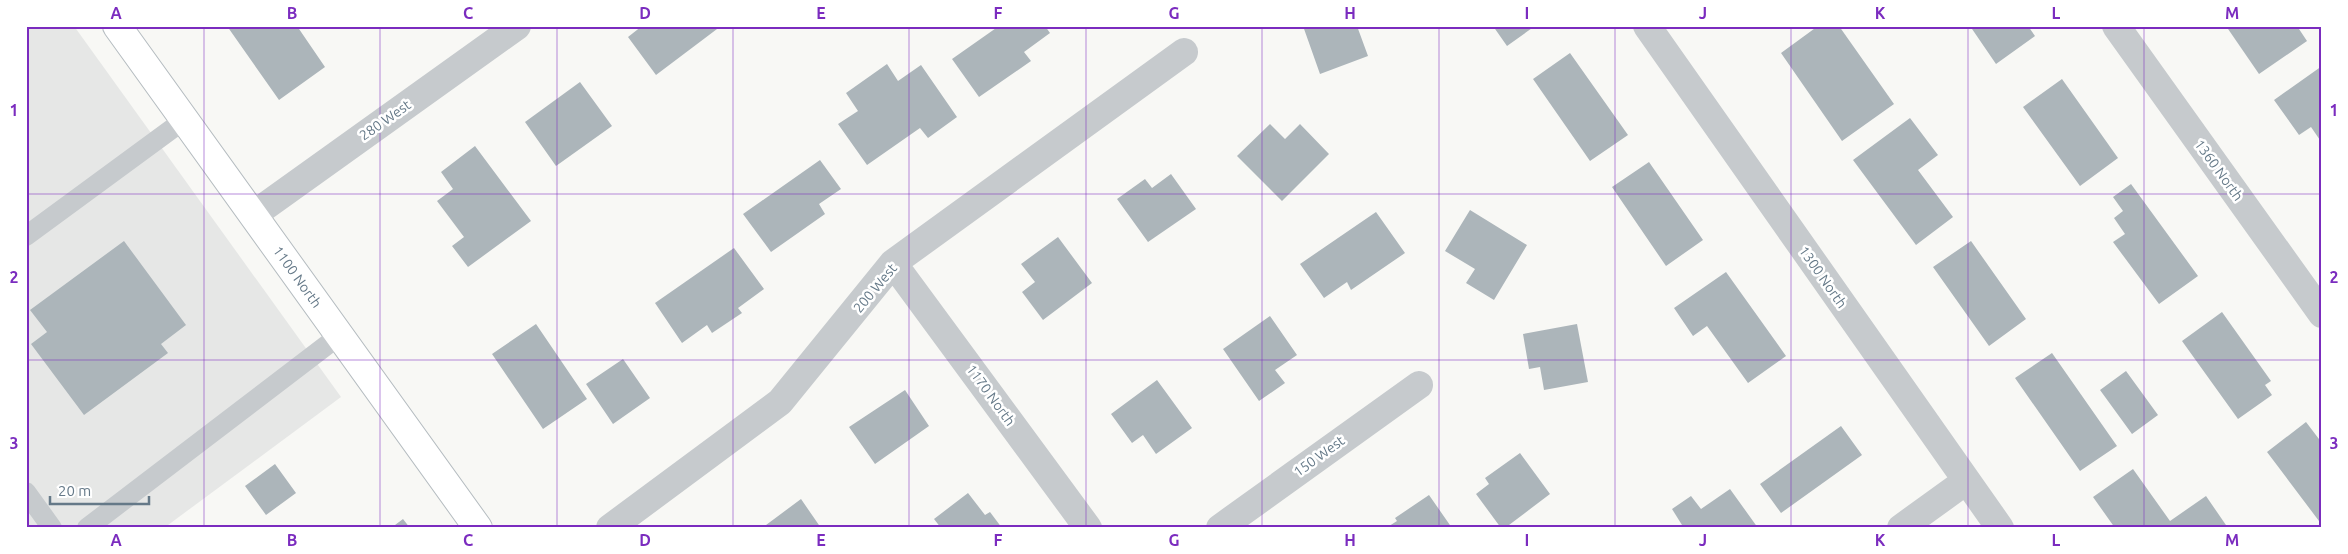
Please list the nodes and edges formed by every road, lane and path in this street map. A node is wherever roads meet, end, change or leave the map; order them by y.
1 (117, 26) edge
2 (517, 26) edge
3 (1647, 26) edge
4 (2116, 26) edge
5 (1184, 52) dead end
6 (184, 120) junction
7 (253, 215) junction
8 (26, 236) edge
9 (893, 263) junction
10 (2322, 314) edge
11 (340, 336) junction
12 (1419, 385) dead end
13 (1966, 481) junction
14 (26, 492) edge
15 (52, 528) edge
16 (86, 528) edge
17 (478, 528) edge
18 (610, 528) edge
19 (1088, 528) edge
20 (1220, 528) edge
21 (1901, 528) edge
22 (2000, 528) edge

1 - 6 main road, 1100 North
2 - 7 street, 280 West
3 - 13 street, 1300 North
4 - 10 street, 1360 North
5 - 9 street, 200 West
6 - 7 main road, 1100 North
6 - 8 lane
7 - 11 main road, 1100 North
9 - 18 street, 200 West
9 - 19 street, 1170 North
11 - 16 lane
11 - 17 main road, 1100 North
12 - 20 street, 150 West
13 - 21 street
13 - 22 street, 1300 North
14 - 15 lane

